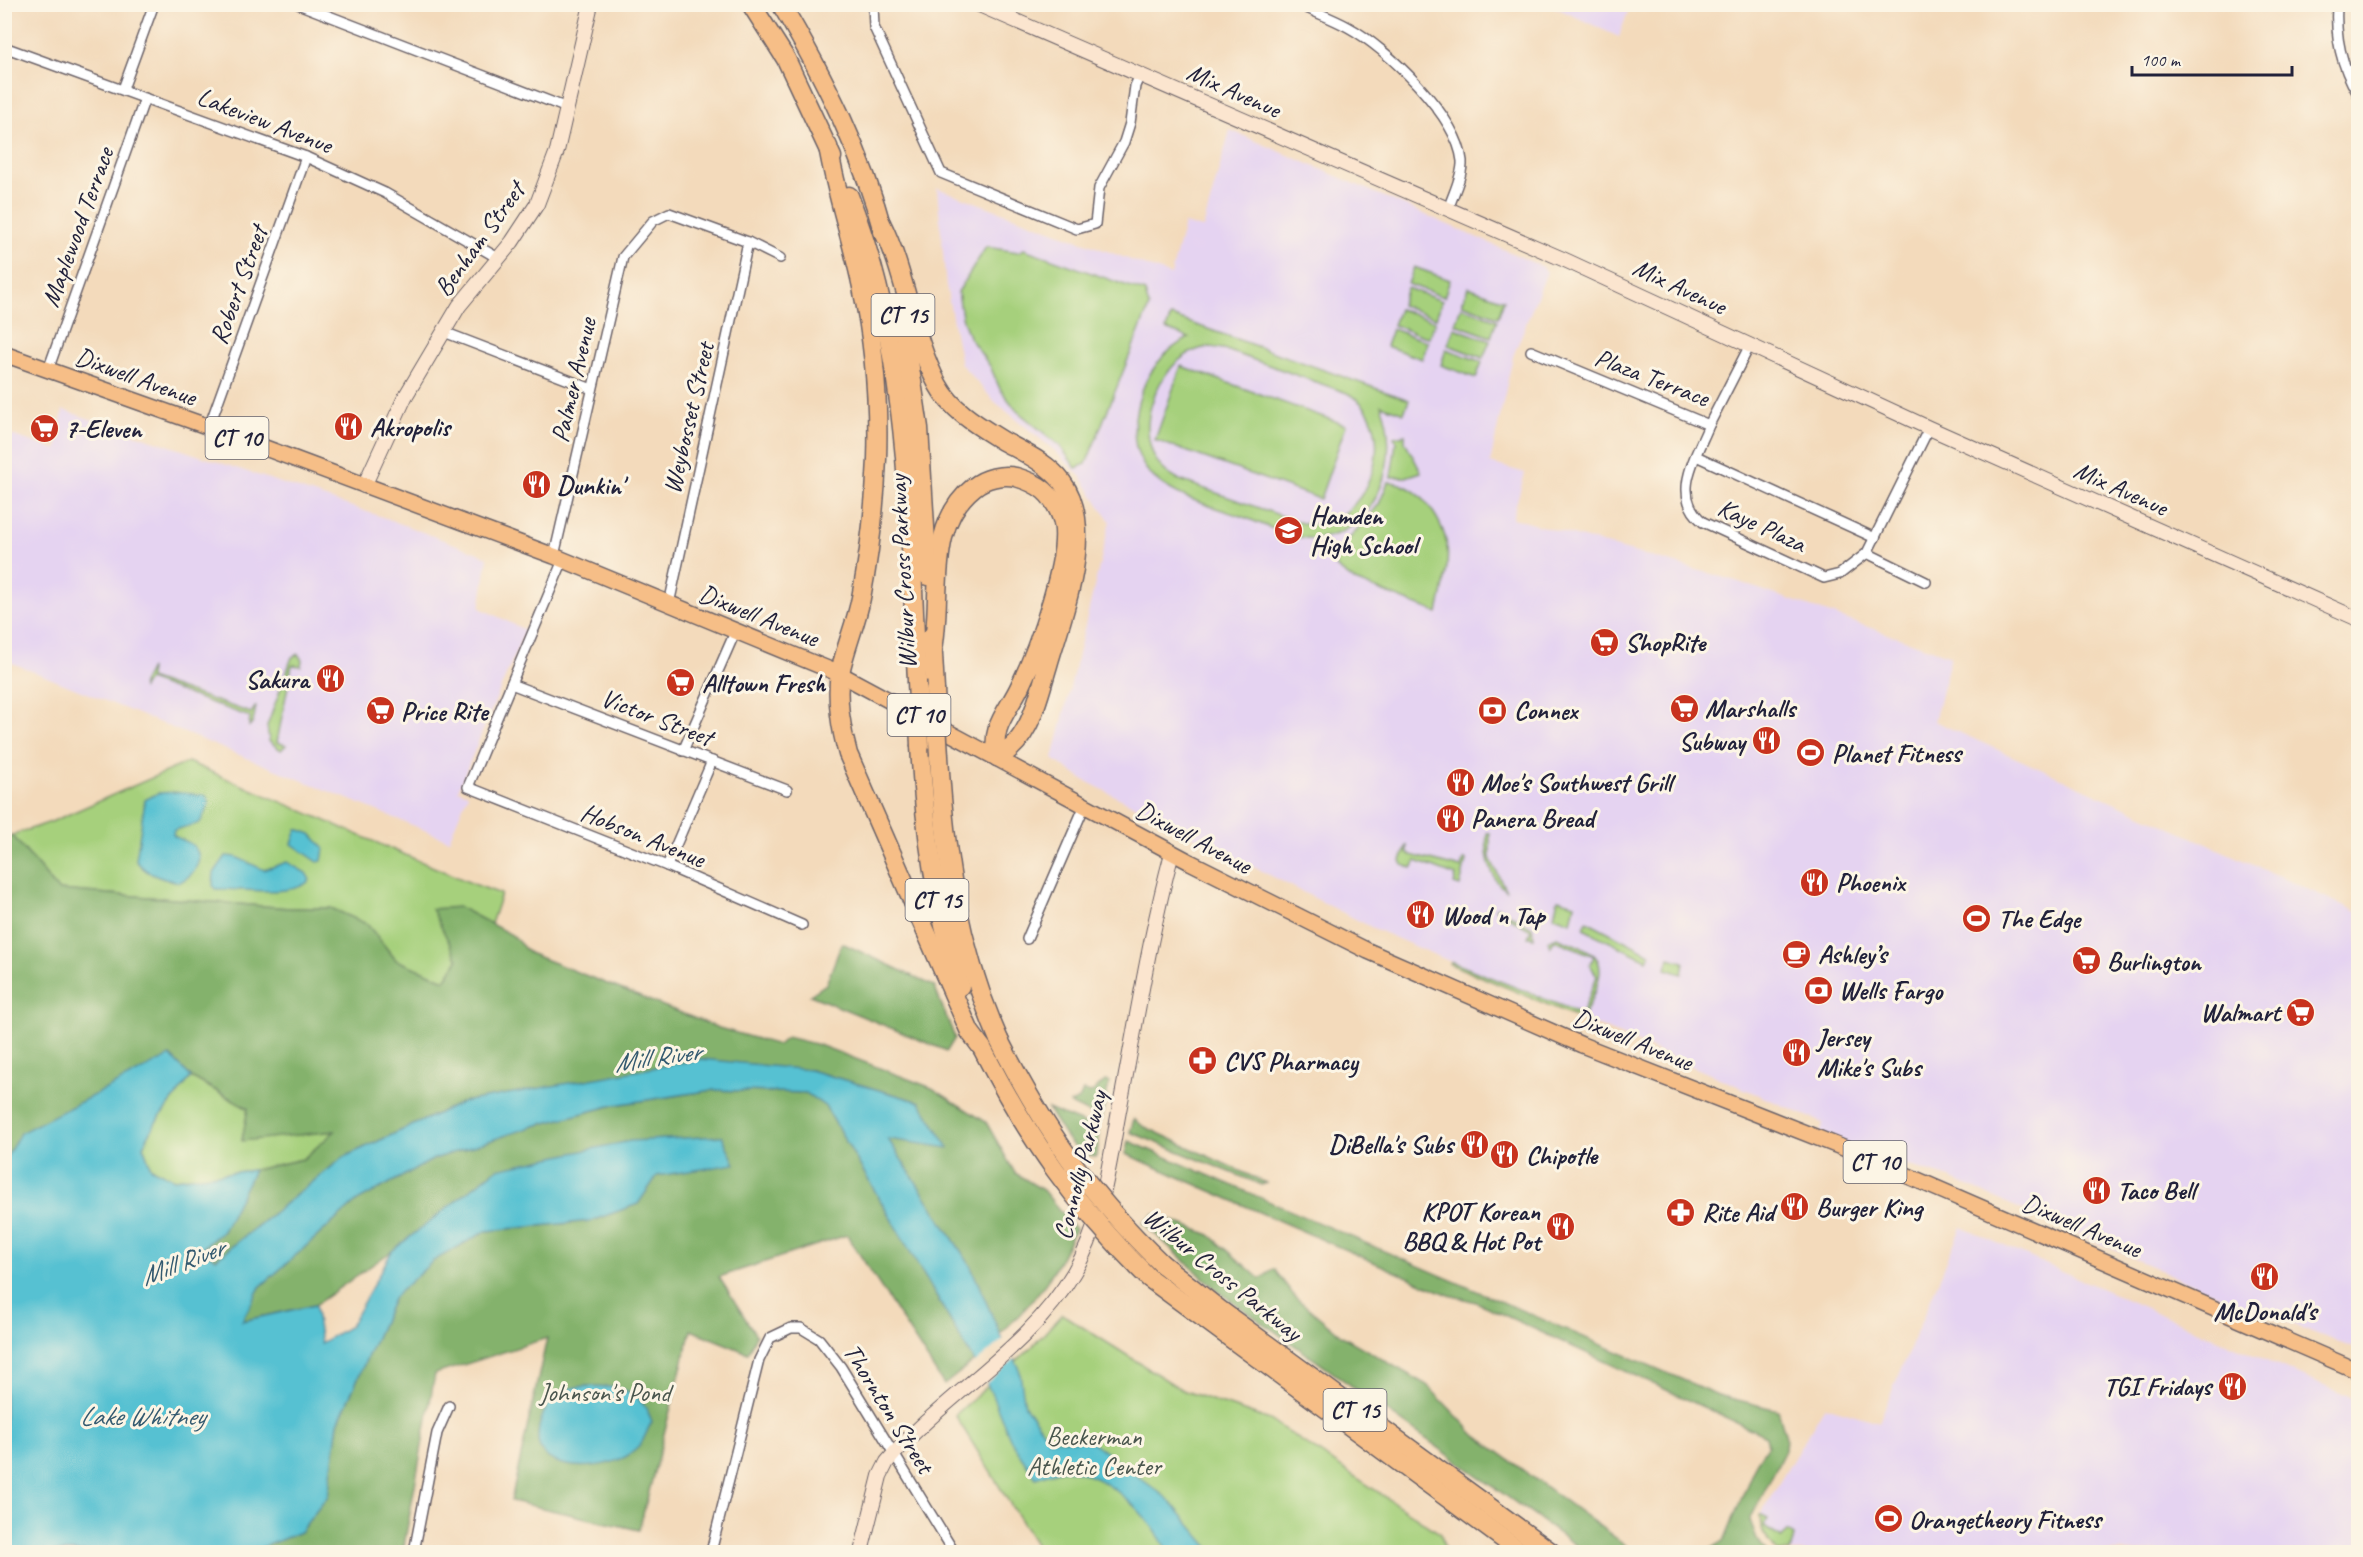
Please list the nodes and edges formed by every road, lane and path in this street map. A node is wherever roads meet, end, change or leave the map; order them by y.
1 (154, 4) edge
2 (298, 4) edge
3 (332, 4) edge
4 (591, 4) edge
5 (751, 4) edge
6 (781, 4) edge
7 (873, 4) edge
8 (977, 4) edge
9 (1298, 4) edge
10 (2337, 4) edge
11 (327, 15) junction
12 (4, 47) edge
13 (1140, 75) junction
14 (123, 90) junction
15 (2358, 94) edge
16 (145, 98) junction
17 (567, 108) junction
18 (828, 146) junction
19 (306, 158) junction
20 (1448, 210) junction
21 (881, 223) junction
22 (748, 242) junction
23 (498, 258) junction
24 (780, 258) dead end
25 (444, 332) junction
26 (1750, 345) junction
27 (1531, 351) dead end
28 (4, 354) edge
29 (48, 370) junction
30 (592, 389) junction
31 (1709, 425) junction
32 (209, 427) junction
33 (1929, 428) junction
34 (1696, 456) junction
35 (364, 486) junction
36 (1875, 537) junction
37 (1867, 553) junction
38 (559, 558) junction
39 (1926, 582) dead end
40 (669, 604) junction
41 (2358, 619) edge
42 (736, 630) junction
43 (933, 649) junction
44 (840, 674) junction
45 (511, 684) junction
46 (683, 751) junction
47 (997, 757) junction
48 (712, 761) junction
49 (468, 787) joint
50 (787, 790) dead end
51 (1085, 805) junction
52 (1172, 853) junction
53 (667, 866) junction
54 (802, 925) dead end
55 (1027, 939) dead end
56 (982, 1048) junction
57 (2358, 1371) edge
58 (449, 1407) dead end
59 (894, 1454) junction
60 (414, 1552) edge
61 (711, 1552) edge
62 (861, 1552) edge
63 (954, 1552) edge
64 (1521, 1552) edge
65 (1551, 1552) edge

1 - 14 street
2 - 11 street
3 - 11 street
4 - 17 street, Benham Street
5 - 18 highway, Wilbur Cross Parkway / CT 15
6 - 21 highway, Wilbur Cross Parkway / CT 15
7 - 13 street
8 - 13 street, Mix Avenue
9 - 20 street
10 - 15 street
11 - 17 street
12 - 14 street, Lakeview Avenue
13 - 20 street, Mix Avenue
14 - 16 street, Lakeview Avenue
16 - 19 street, Lakeview Avenue
16 - 29 street, Maplewood Terrace
17 - 23 street, Benham Street
18 - 44 highway
18 - 56 highway, Wilbur Cross Parkway / CT 15, bridge
19 - 23 street, Lakeview Avenue
19 - 32 street, Robert Street
20 - 26 street, Mix Avenue
21 - 43 highway, Wilbur Cross Parkway / CT 15
21 - 47 highway
22 - 24 street
22 - 30 street, Palmer Avenue
22 - 40 street, Weybosset Street
23 - 25 street, Benham Street
25 - 30 street
25 - 35 street, Benham Street
26 - 31 street, Plaza Terrace
26 - 33 street, Mix Avenue
27 - 31 street, Plaza Terrace
28 - 29 main road, Dixwell Avenue / CT 10
29 - 32 main road, Dixwell Avenue / CT 10
30 - 38 street, Palmer Avenue
31 - 34 street, Kaye Plaza
32 - 35 main road, Dixwell Avenue / CT 10
33 - 36 street
33 - 41 street, Mix Avenue
34 - 36 street, Kaye Plaza
34 - 37 street, Kaye Plaza
35 - 38 main road, Dixwell Avenue / CT 10
36 - 37 street
37 - 39 street
38 - 40 main road, Dixwell Avenue / CT 10
38 - 45 street, Palmer Avenue
40 - 42 main road, Dixwell Avenue / CT 10
42 - 44 main road, Dixwell Avenue / CT 10
42 - 46 street
43 - 47 highway
43 - 65 highway, Wilbur Cross Parkway / CT 15, bridge
44 - 47 main road, Dixwell Avenue / CT 10
44 - 56 highway
45 - 46 street, Victor Street
45 - 49 street, Palmer Avenue
46 - 48 street, Victor Street
47 - 51 main road, Dixwell Avenue / CT 10
48 - 50 street, Victor Street
48 - 53 street
49 - 53 street, Hobson Avenue
51 - 52 main road, Dixwell Avenue / CT 10
51 - 55 street
52 - 57 main road, Dixwell Avenue / CT 10
52 - 59 street, Connolly Parkway
53 - 54 street, Hobson Avenue
56 - 64 highway, Wilbur Cross Parkway / CT 15, bridge
58 - 60 street
59 - 61 street, Thornton Street
59 - 62 street, Connolly Parkway
59 - 63 street, Thornton Street

